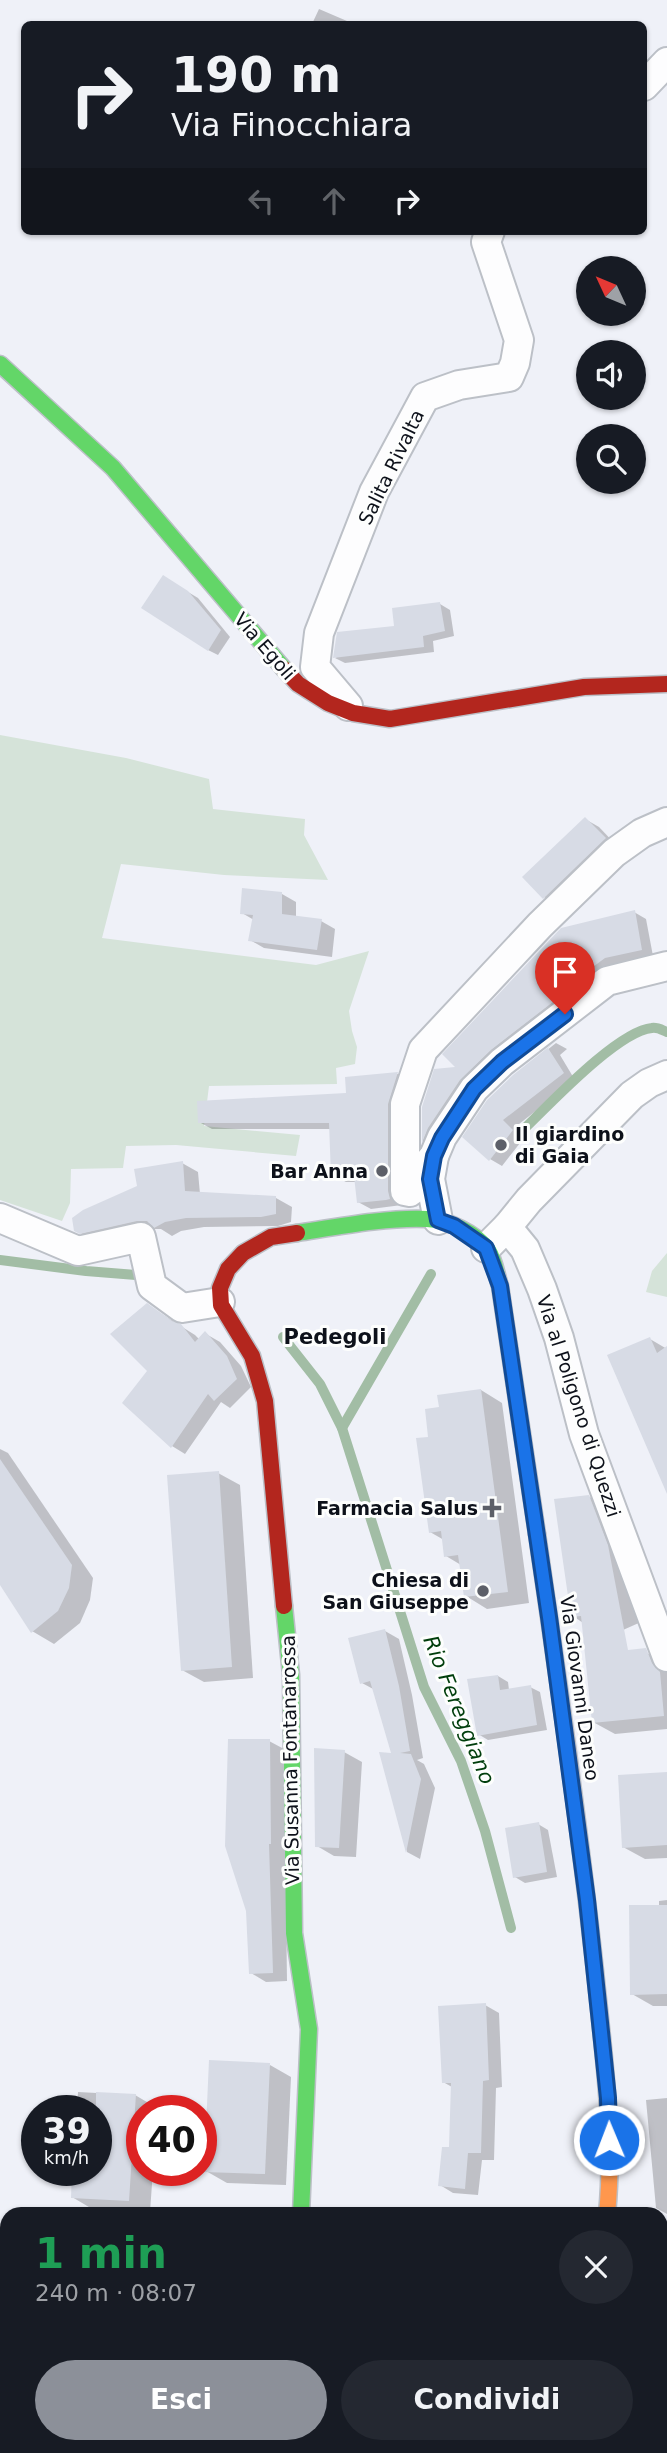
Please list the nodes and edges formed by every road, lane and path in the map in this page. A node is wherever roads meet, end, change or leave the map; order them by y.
1 (667, 62) edge
2 (647, 83) edge
3 (489, 235) edge
4 (0, 364) edge
5 (667, 684) edge
6 (353, 713) junction
7 (667, 822) edge
8 (667, 966) edge
9 (667, 1075) edge
10 (434, 1156) junction
11 (0, 1218) edge
12 (438, 1220) junction
13 (507, 1227) junction
14 (486, 1248) junction
15 (220, 1302) junction
16 (667, 1657) edge
17 (301, 2207) edge
18 (608, 2207) edge

1 - 2 street
3 - 6 street, Salita Rivalta
4 - 6 street, Via Egoli
5 - 6 street, Via Egoli
7 - 10 street
8 - 10 street
9 - 13 street
10 - 12 street
11 - 15 street
12 - 14 street
12 - 15 street
13 - 14 street
13 - 16 street, Via al Poligono di Quezzi
14 - 18 street, Via Giovanni Daneo
15 - 17 street, Via Susanna Fontanarossa

